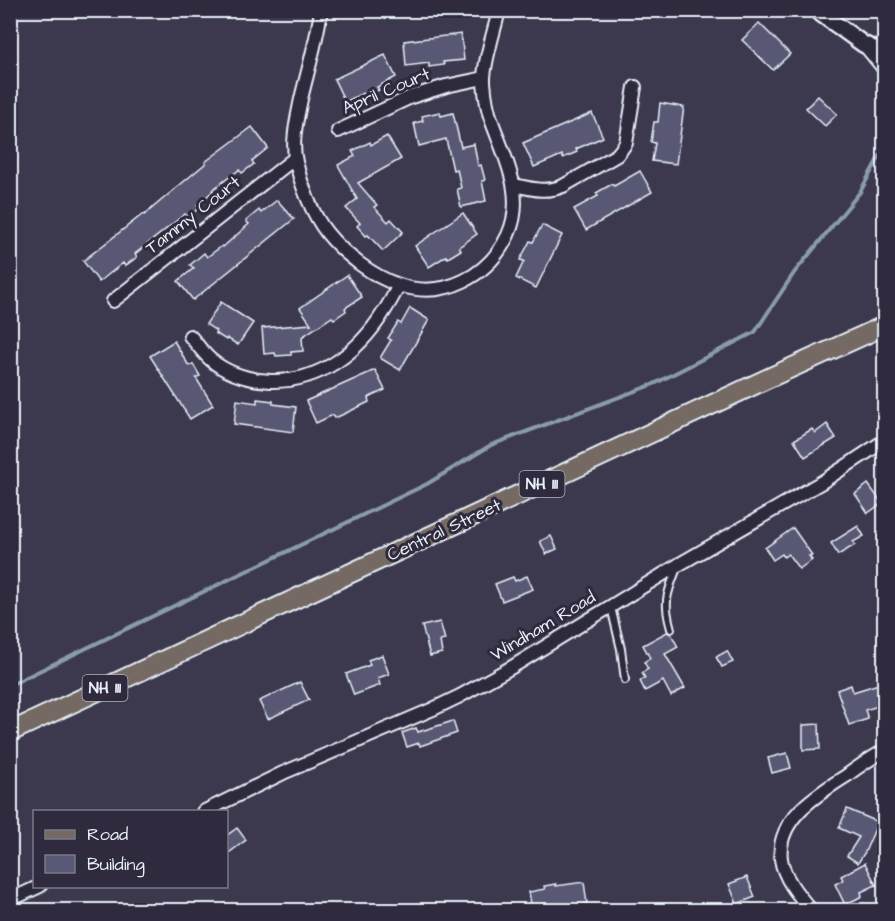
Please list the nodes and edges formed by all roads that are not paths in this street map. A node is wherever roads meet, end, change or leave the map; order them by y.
1 (321, 10) edge
2 (499, 10) edge
3 (816, 10) edge
4 (863, 44) junction
5 (885, 54) edge
6 (885, 69) edge
7 (484, 78) junction
8 (635, 87) dead end
9 (338, 131) dead end
10 (295, 158) junction
11 (514, 185) junction
12 (399, 285) junction
13 (113, 301) dead end
14 (885, 326) edge
15 (190, 336) dead end
16 (885, 441) edge
17 (678, 565) junction
18 (610, 606) junction
19 (670, 629) dead end
20 (625, 680) dead end
21 (10, 732) edge
22 (885, 751) edge
23 (207, 810) edge
24 (36, 888) edge
25 (10, 900) edge
26 (811, 910) edge

1 - 10 street
2 - 7 street
3 - 4 street
4 - 5 street
4 - 6 street
7 - 9 street, April Court
7 - 11 street
8 - 11 street
10 - 12 street
10 - 13 street, Tammy Court
11 - 12 street
12 - 15 street
14 - 21 main road, Central Street / NH 111
16 - 17 street, Windham Road
17 - 18 street, Windham Road
17 - 19 lane
18 - 20 lane
18 - 23 street, Windham Road
22 - 26 street
24 - 25 street

